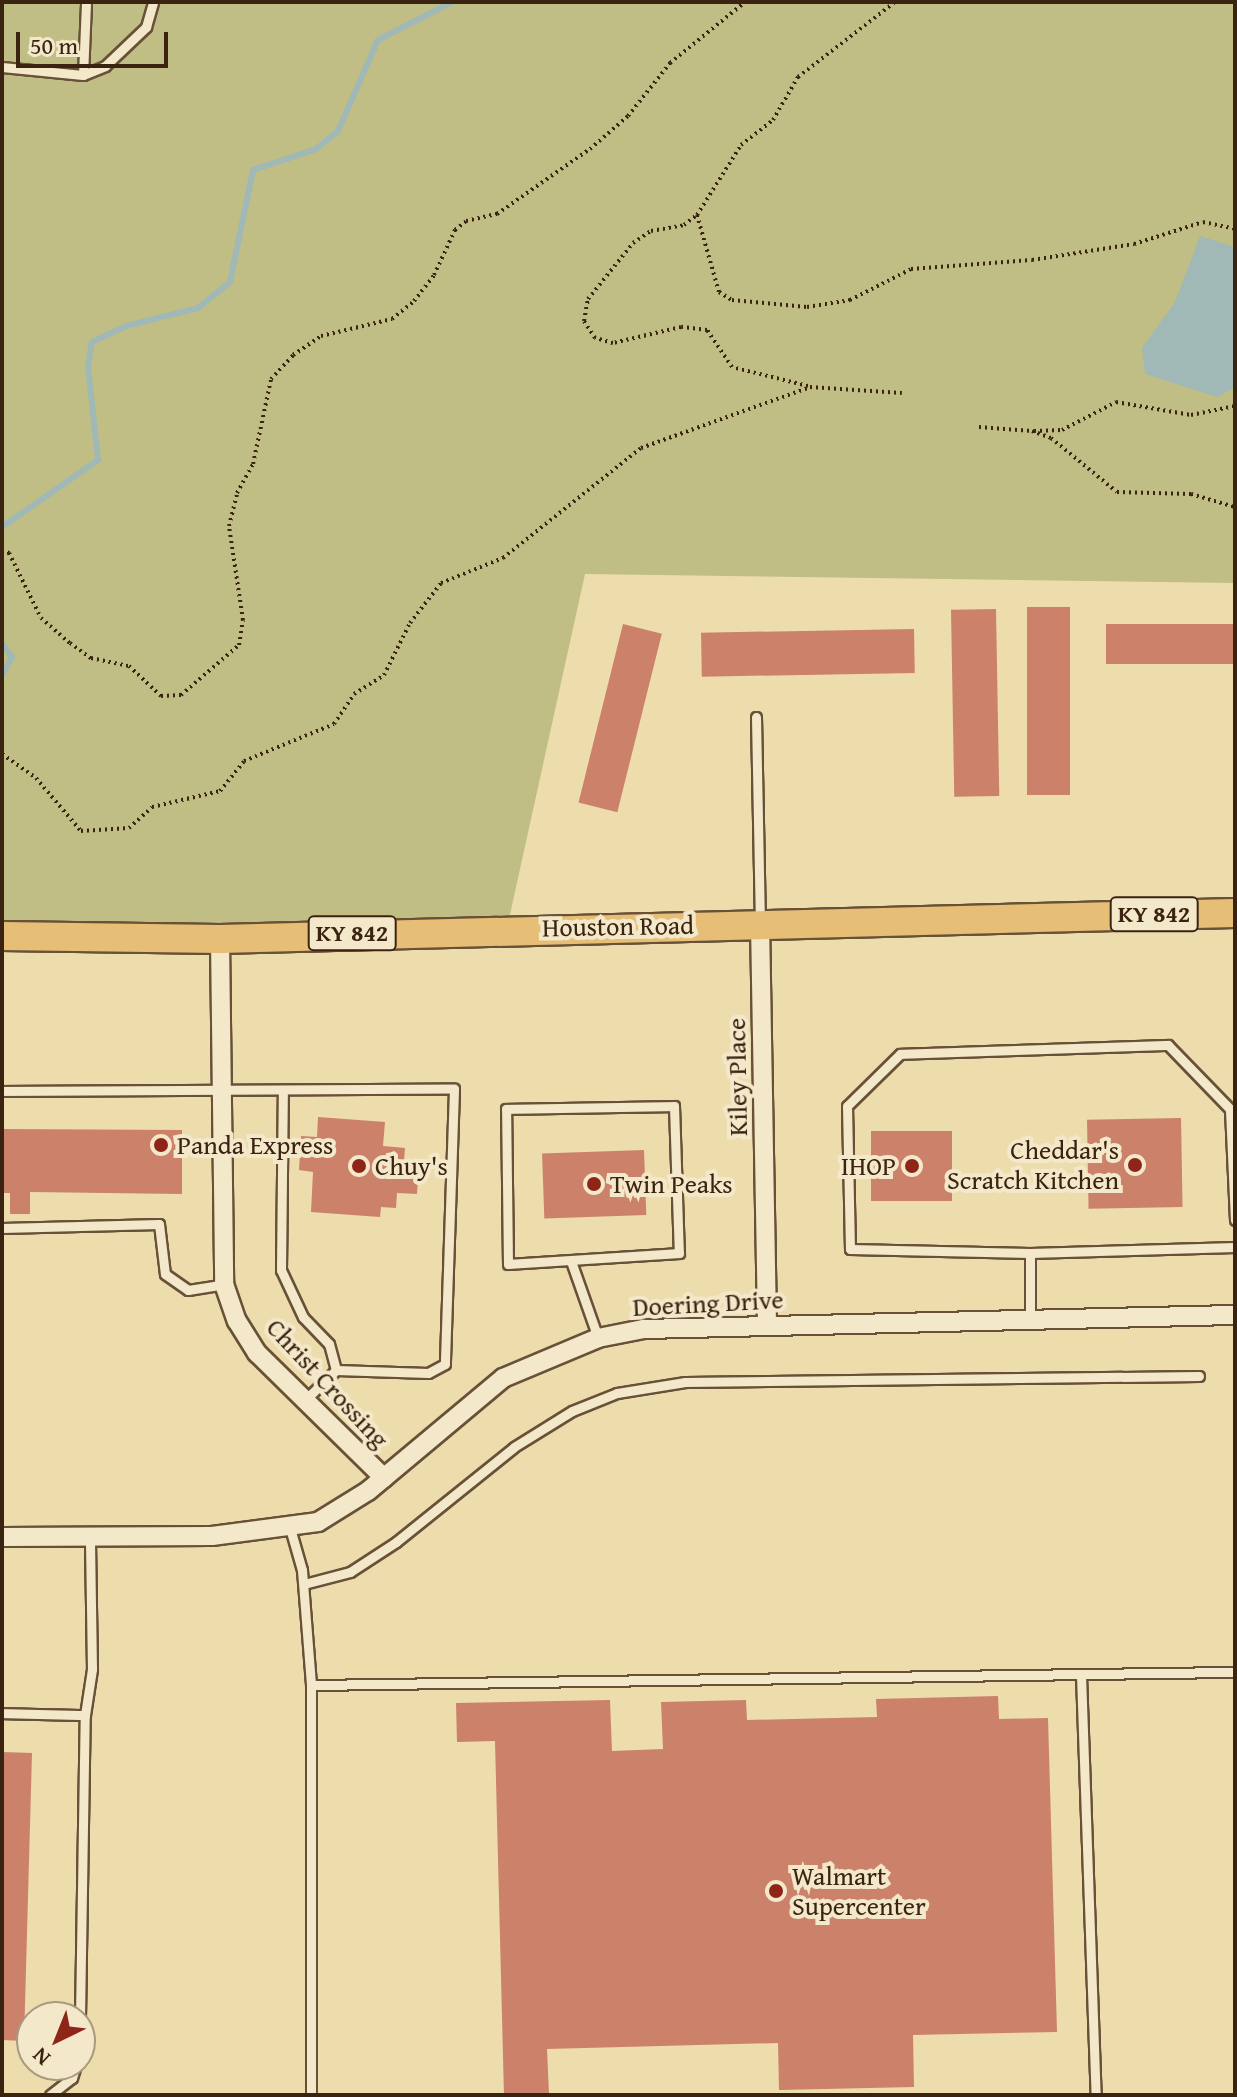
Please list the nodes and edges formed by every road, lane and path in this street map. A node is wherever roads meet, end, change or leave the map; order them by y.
1 (86, 2) edge
2 (153, 2) edge
3 (745, 2) edge
4 (895, 2) edge
5 (2, 67) edge
6 (83, 75) junction
7 (697, 215) junction
8 (1235, 229) edge
9 (810, 387) junction
10 (902, 393) dead end
11 (1235, 406) edge
12 (979, 427) dead end
13 (1032, 431) junction
14 (1235, 507) edge
15 (2, 550) edge
16 (756, 717) dead end
17 (2, 754) edge
18 (1235, 913) edge
19 (760, 923) junction
20 (2, 936) edge
21 (220, 939) junction
22 (221, 1089) junction
23 (283, 1090) junction
24 (2, 1091) edge
25 (1235, 1220) edge
26 (2, 1228) edge
27 (1235, 1247) edge
28 (1030, 1253) junction
29 (572, 1264) junction
30 (224, 1284) junction
31 (1235, 1315) edge
32 (1030, 1320) junction
33 (767, 1326) junction
34 (598, 1338) junction
35 (336, 1370) junction
36 (1199, 1376) dead end
37 (303, 1402) junction
38 (384, 1478) junction
39 (290, 1528) junction
40 (2, 1537) edge
41 (90, 1537) junction
42 (304, 1584) junction
43 (1235, 1672) edge
44 (1081, 1675) junction
45 (311, 1685) junction
46 (2, 1713) edge
47 (85, 1715) junction
48 (80, 2001) edge
49 (68, 2081) edge
50 (50, 2095) edge
51 (311, 2095) edge
52 (1096, 2095) edge

1 - 6 lane
2 - 6 lane
3 - 15 path
4 - 7 path
5 - 6 lane
7 - 8 path
7 - 9 path
9 - 10 path
9 - 17 path
11 - 13 path
12 - 13 path
13 - 14 path
16 - 19 lane
18 - 19 main road, Houston Road / KY 842
19 - 21 main road, Houston Road / KY 842
19 - 33 street, Kiley Place
20 - 21 main road, Houston Road / KY 842
21 - 22 street, Christ Crossing
22 - 23 lane
22 - 24 lane
22 - 30 street, Christ Crossing
23 - 35 lane
23 - 35 lane
25 - 28 lane
26 - 30 lane
27 - 28 lane
28 - 32 lane
29 - 29 lane
29 - 34 lane
30 - 37 street, Christ Crossing
31 - 32 street, Doering Drive
32 - 33 street, Doering Drive
33 - 34 street, Doering Drive
34 - 38 street, Doering Drive
35 - 37 lane
36 - 42 lane
37 - 38 street, Christ Crossing
38 - 39 street, Doering Drive
39 - 41 street, Doering Drive
39 - 42 lane
40 - 41 street, Doering Drive
41 - 47 lane
42 - 45 lane
43 - 44 lane
44 - 45 lane
44 - 52 lane
45 - 51 lane
46 - 47 lane
47 - 48 lane
49 - 50 lane

